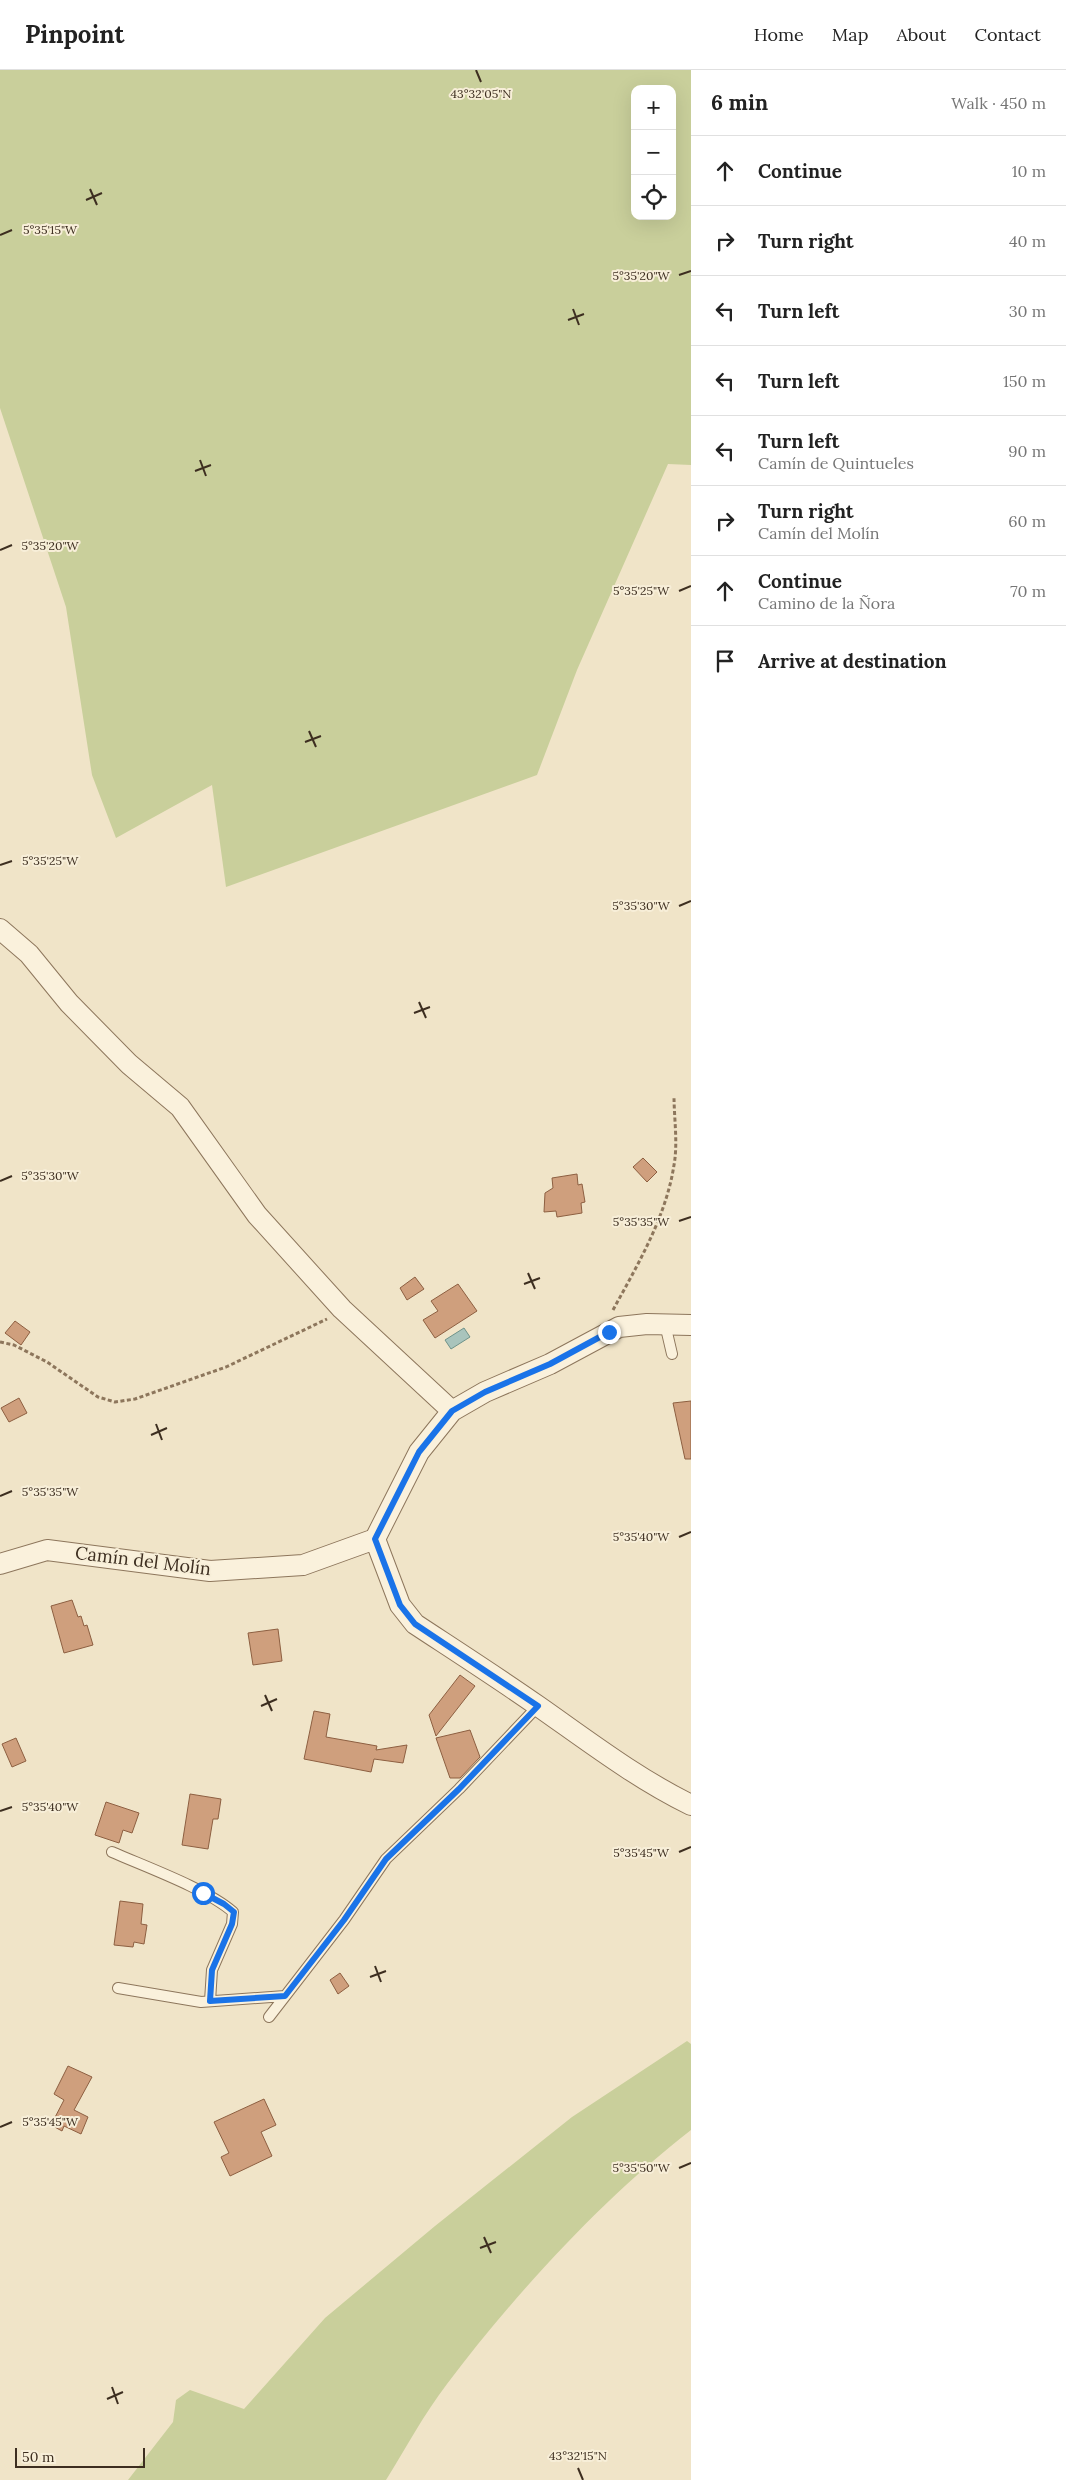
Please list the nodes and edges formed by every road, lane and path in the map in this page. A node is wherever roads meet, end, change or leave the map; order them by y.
1 (0, 929) edge
2 (674, 1096) dead end
3 (342, 1309) junction
4 (665, 1324) junction
5 (691, 1325) edge
6 (609, 1332) junction
7 (0, 1342) edge
8 (672, 1354) dead end
9 (452, 1411) junction
10 (375, 1539) junction
11 (0, 1564) edge
12 (538, 1706) junction
13 (691, 1805) edge
14 (112, 1852) dead end
15 (118, 1988) dead end
16 (285, 1996) junction
17 (210, 2001) junction
18 (269, 2017) dead end

1 - 3 street
2 - 6 path
3 - 7 path
3 - 9 street
4 - 5 street
4 - 6 street
4 - 8 lane
6 - 9 street
9 - 10 street
10 - 11 street, Camín del Molín
10 - 12 street
12 - 13 street
12 - 16 lane
14 - 17 lane
15 - 17 lane
16 - 17 lane
16 - 18 lane

